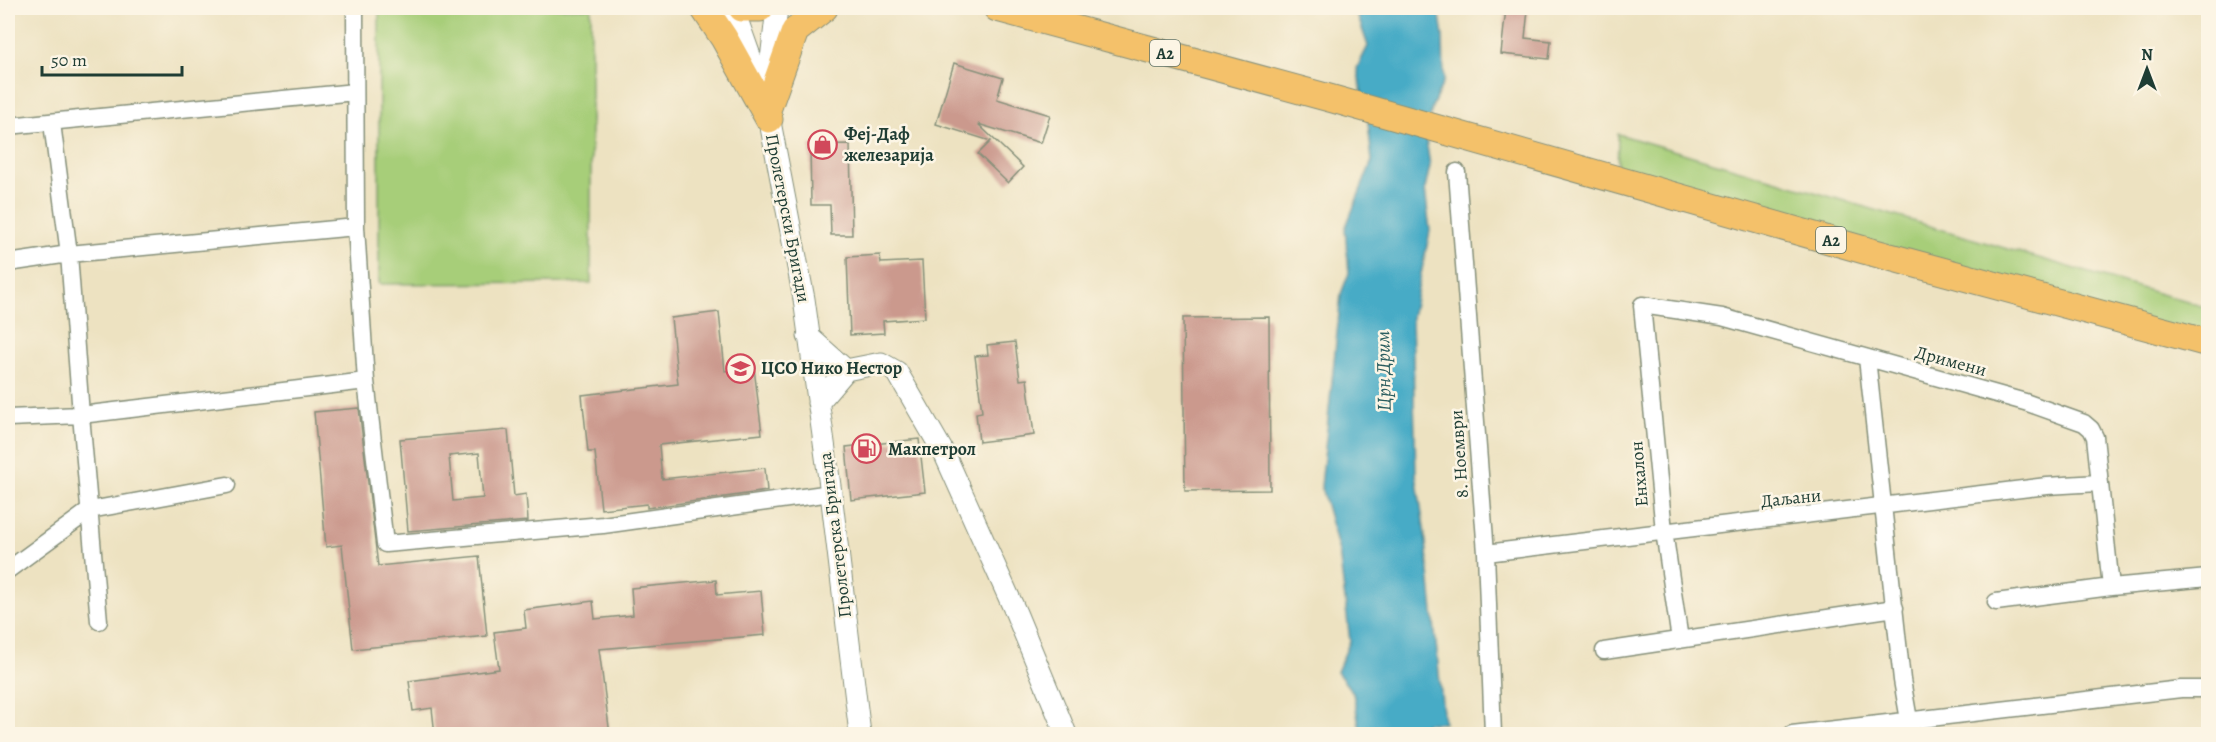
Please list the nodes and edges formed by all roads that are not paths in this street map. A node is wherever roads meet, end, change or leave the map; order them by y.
1 (355, 8) edge
2 (704, 8) edge
3 (733, 8) edge
4 (742, 8) edge
5 (760, 8) edge
6 (777, 8) edge
7 (824, 8) edge
8 (997, 8) edge
9 (355, 92) junction
10 (767, 110) junction
11 (52, 123) junction
12 (8, 126) edge
13 (1457, 172) dead end
14 (356, 227) junction
15 (69, 254) junction
16 (8, 263) edge
17 (1642, 305) joint
18 (808, 336) junction
19 (2208, 343) edge
20 (1867, 358) junction
21 (846, 370) junction
22 (366, 381) junction
23 (818, 403) junction
24 (81, 415) junction
25 (8, 418) edge
26 (2099, 483) junction
27 (227, 485) dead end
28 (831, 494) junction
29 (1882, 507) junction
30 (90, 510) junction
31 (1664, 531) junction
32 (1486, 553) junction
33 (8, 570) edge
34 (2208, 578) edge
35 (2111, 587) junction
36 (1996, 602) dead end
37 (1895, 608) junction
38 (99, 621) dead end
39 (1680, 640) junction
40 (1604, 651) dead end
41 (2208, 689) edge
42 (1912, 727) edge
43 (860, 735) edge
44 (1066, 735) edge
45 (1493, 735) edge
46 (1792, 735) edge

1 - 9 street
2 - 10 main road
3 - 10 street, Пролетерски Бригади
4 - 5 main road
6 - 10 street, Пролетерски Бригади
7 - 10 main road
8 - 19 main road, A2
9 - 11 street
9 - 14 street
10 - 18 street, Пролетерски Бригади
11 - 12 street
11 - 15 street
13 - 32 street, 8. Ноември
14 - 15 street
14 - 22 street
15 - 16 street
15 - 24 street
17 - 20 street, Дримени
17 - 31 street, Енхалон
18 - 21 street
18 - 23 street, Пролетерска Бригада
20 - 26 street, Дримени
20 - 29 street
21 - 23 street
21 - 44 street
22 - 24 street
22 - 28 street
23 - 28 street, Пролетерска Бригада
24 - 25 street
24 - 30 street
26 - 29 street, Даљани
26 - 35 street, Дримени
27 - 30 street
28 - 43 street, Пролетерска Бригада
29 - 31 street, Даљани
29 - 37 street
30 - 33 street
30 - 38 street
31 - 32 street, Даљани
31 - 39 street, Енхалон
32 - 45 street, 8. Ноември
34 - 35 street
35 - 36 street
37 - 39 street
37 - 42 street
39 - 40 street
41 - 42 street
42 - 46 street

